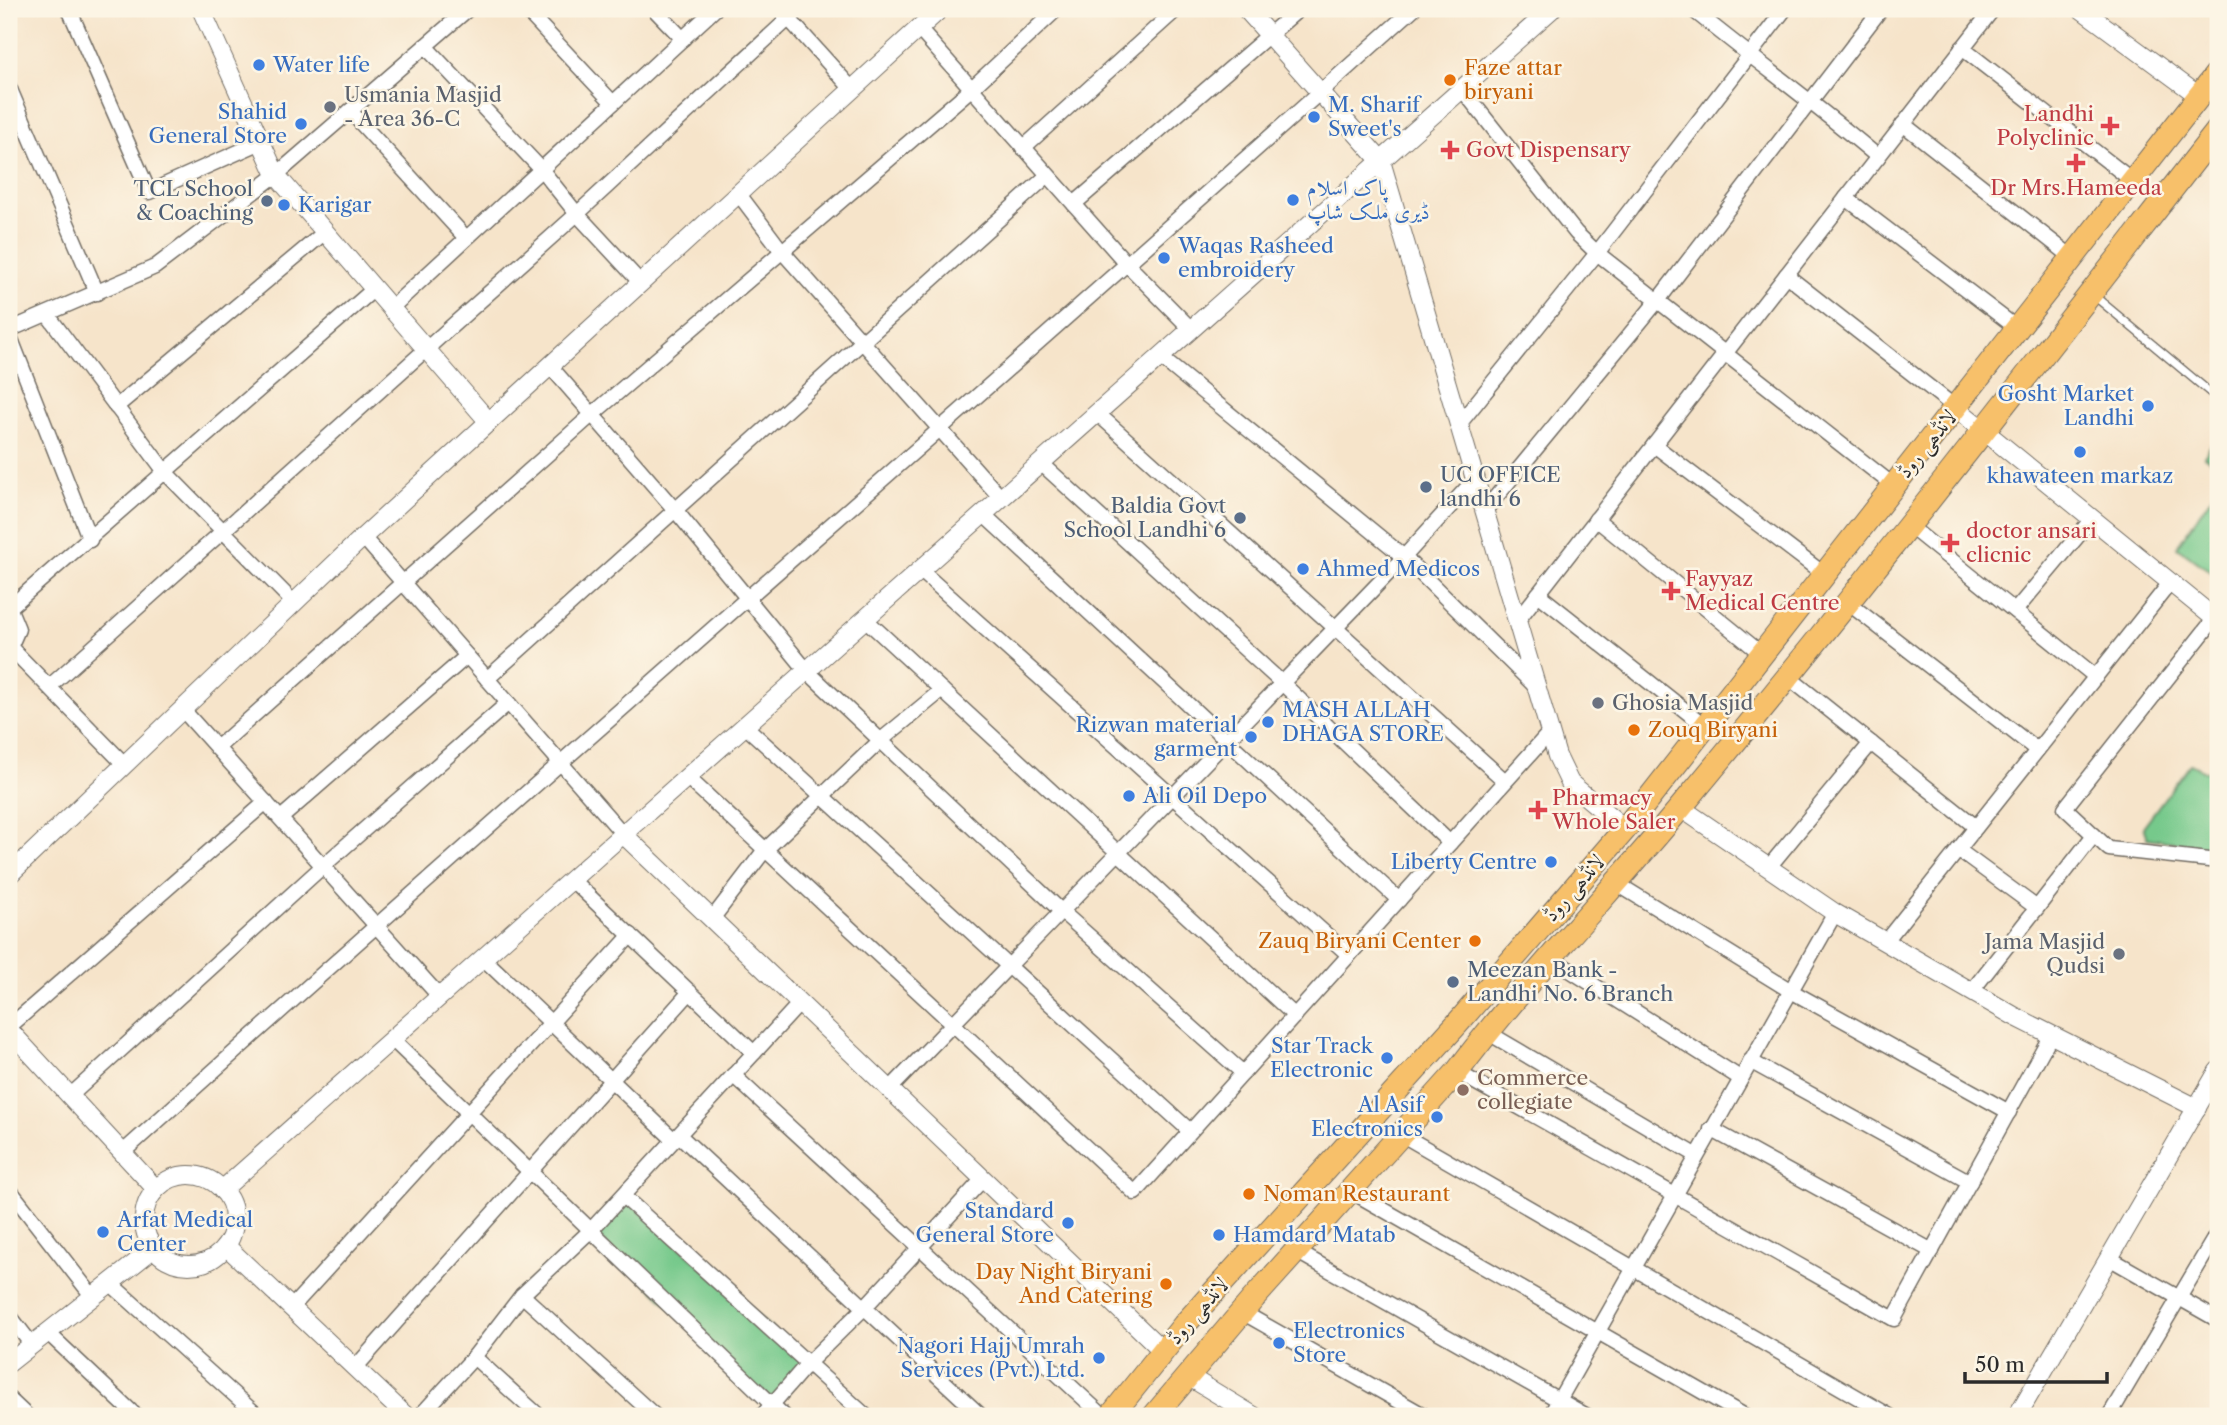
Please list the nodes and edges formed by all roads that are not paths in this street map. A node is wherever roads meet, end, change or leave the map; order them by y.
1 (69, 9) edge
2 (201, 9) edge
3 (468, 9) edge
4 (525, 9) edge
5 (654, 9) edge
6 (715, 9) edge
7 (940, 9) edge
8 (1057, 9) edge
9 (1177, 9) edge
10 (1246, 9) edge
11 (1299, 9) edge
12 (1413, 9) edge
13 (1552, 9) edge
14 (1692, 9) edge
15 (1785, 9) edge
16 (1881, 9) edge
17 (1993, 9) edge
18 (2081, 9) edge
19 (789, 12) edge
20 (918, 28) junction
21 (1270, 35) junction
22 (682, 39) junction
23 (425, 46) junction
24 (1962, 48) junction
25 (1748, 55) junction
26 (2218, 72) edge
27 (9, 87) edge
28 (852, 89) junction
29 (971, 89) junction
30 (1462, 89) junction
31 (1320, 92) junction
32 (2199, 96) junction
33 (1811, 100) junction
34 (613, 103) junction
35 (350, 111) junction
36 (1903, 124) junction
37 (2218, 130) edge
38 (261, 142) junction
39 (1023, 148) junction
40 (1878, 157) junction
41 (1381, 161) junction
42 (541, 169) junction
43 (276, 175) junction
44 (1047, 176) junction
45 (2133, 181) junction
46 (738, 193) junction
47 (1846, 198) junction
48 (1074, 204) junction
49 (578, 214) junction
50 (325, 232) junction
51 (466, 238) junction
52 (781, 250) junction
53 (1597, 253) junction
54 (2073, 258) junction
55 (1127, 264) junction
56 (1786, 275) junction
57 (641, 283) junction
58 (374, 289) junction
59 (97, 293) junction
60 (2091, 293) junction
61 (1659, 299) junction
62 (391, 308) junction
63 (47, 314) junction
64 (1191, 329) junction
65 (2018, 329) junction
66 (9, 332) edge
67 (864, 340) junction
68 (425, 350) junction
69 (1726, 352) junction
70 (1160, 357) junction
71 (550, 366) junction
72 (2218, 399) edge
73 (116, 407) junction
74 (1956, 408) junction
75 (594, 413) junction
76 (1097, 413) junction
77 (489, 422) junction
78 (1460, 423) junction
79 (1985, 429) junction
80 (938, 430) junction
81 (1654, 445) junction
82 (1041, 463) junction
83 (166, 473) junction
84 (1477, 477) junction
85 (1894, 485) junction
86 (1001, 498) junction
87 (1486, 509) junction
88 (676, 511) junction
89 (983, 514) junction
90 (1596, 519) junction
91 (2092, 519) junction
92 (1908, 525) junction
93 (224, 532) junction
94 (363, 537) junction
95 (90, 540) junction
96 (1404, 557) junction
97 (920, 570) junction
98 (1825, 575) junction
99 (2170, 583) junction
100 (404, 585) junction
101 (1538, 594) junction
102 (747, 598) junction
103 (1847, 602) junction
104 (294, 603) junction
105 (9, 607) edge
106 (2015, 611) junction
107 (865, 619) junction
108 (2216, 619) edge
109 (1518, 620) junction
110 (1335, 629) junction
111 (10, 645) edge
112 (1763, 655) junction
113 (467, 656) junction
114 (807, 671) junction
115 (1787, 676) junction
116 (2096, 677) junction
117 (487, 678) junction
118 (1281, 682) junction
119 (50, 686) junction
120 (1537, 689) junction
121 (942, 690) junction
122 (508, 703) junction
123 (183, 710) junction
124 (745, 726) junction
125 (1706, 727) junction
126 (1550, 732) junction
127 (1227, 740) junction
128 (880, 741) junction
129 (1871, 743) junction
130 (217, 748) junction
131 (2037, 750) junction
132 (562, 763) junction
133 (125, 765) junction
134 (687, 777) junction
135 (1506, 781) junction
136 (1173, 795) junction
137 (824, 797) junction
138 (266, 802) junction
139 (1681, 807) junction
140 (281, 818) junction
141 (1976, 827) junction
142 (1625, 829) junction
143 (623, 834) junction
144 (2094, 835) junction
145 (1450, 843) junction
146 (1958, 850) junction
147 (764, 851) junction
148 (1119, 854) junction
149 (2218, 861) edge
150 (323, 866) junction
151 (1768, 868) junction
152 (9, 875) edge
153 (572, 880) junction
154 (1616, 883) junction
155 (1399, 900) junction
156 (2037, 908) junction
157 (1061, 911) junction
158 (1835, 914) junction
159 (712, 919) junction
160 (376, 924) junction
161 (631, 935) junction
162 (1885, 942) junction
163 (1349, 956) junction
164 (483, 958) junction
165 (1551, 958) junction
166 (1007, 967) junction
167 (1791, 991) junction
168 (690, 992) junction
169 (1971, 992) junction
170 (440, 997) junction
171 (800, 1003) junction
172 (1295, 1016) junction
173 (953, 1023) junction
174 (552, 1024) junction
175 (9, 1029) edge
176 (1487, 1032) junction
177 (2051, 1035) junction
178 (392, 1040) junction
179 (754, 1053) junction
180 (1750, 1061) junction
181 (2218, 1071) edge
182 (1457, 1072) junction
183 (1243, 1073) junction
184 (733, 1076) junction
185 (1740, 1078) junction
186 (612, 1081) junction
187 (890, 1089) junction
188 (70, 1096) junction
189 (2197, 1108) junction
190 (2009, 1112) junction
191 (466, 1113) junction
192 (1711, 1129) junction
193 (1190, 1131) junction
194 (1399, 1133) junction
195 (676, 1137) junction
196 (122, 1153) junction
197 (1696, 1155) junction
198 (528, 1174) junction
199 (983, 1179) junction
200 (1970, 1182) junction
201 (9, 1189) edge
202 (156, 1189) junction
203 (222, 1190) junction
204 (1349, 1190) junction
205 (1674, 1195) junction
206 (622, 1196) junction
207 (591, 1230) junction
208 (2218, 1232) edge
209 (226, 1246) junction
210 (919, 1248) junction
211 (153, 1249) junction
212 (1296, 1251) junction
213 (1932, 1251) junction
214 (2109, 1258) junction
215 (1632, 1267) junction
216 (110, 1283) junction
217 (522, 1294) junction
218 (2180, 1296) junction
219 (93, 1297) junction
220 (291, 1308) junction
221 (864, 1308) junction
222 (1242, 1312) junction
223 (9, 1315) edge
224 (2218, 1320) edge
225 (1184, 1325) junction
226 (47, 1332) junction
227 (1597, 1332) junction
228 (32, 1345) junction
229 (1212, 1348) junction
230 (1163, 1351) junction
231 (474, 1357) junction
232 (809, 1362) junction
233 (9, 1363) edge
234 (355, 1368) junction
235 (1146, 1371) junction
236 (1182, 1384) junction
237 (9, 1399) edge
238 (1559, 1400) junction
239 (772, 1405) junction
240 (2218, 1409) edge
241 (27, 1416) edge
242 (136, 1416) edge
243 (258, 1416) edge
244 (406, 1416) edge
245 (420, 1416) edge
246 (539, 1416) edge
247 (655, 1416) edge
248 (762, 1416) edge
249 (784, 1416) edge
250 (866, 1416) edge
251 (981, 1416) edge
252 (1103, 1416) edge
253 (1111, 1416) edge
254 (1154, 1416) edge
255 (1254, 1416) edge
256 (1425, 1416) edge
257 (1550, 1416) edge
258 (1587, 1416) edge
259 (1745, 1416) edge
260 (1890, 1416) edge
261 (2017, 1416) edge
262 (2109, 1416) edge
263 (2214, 1416) edge

1 - 38 street
2 - 38 street
3 - 23 street
4 - 34 street
5 - 22 street
6 - 22 street
7 - 20 street
8 - 29 street
9 - 39 street
10 - 21 street
11 - 21 street
12 - 31 street
13 - 30 street
14 - 25 street
15 - 25 street
16 - 33 street
17 - 24 street
18 - 32 street
19 - 28 street
19 - 49 street
20 - 28 street
20 - 29 street
21 - 31 street
21 - 48 street
22 - 34 street
23 - 35 street
23 - 42 street
24 - 36 street
24 - 45 street
25 - 33 street
25 - 53 street
26 - 32 main road, لانڈھی روڈ
27 - 59 street
28 - 46 street
29 - 39 street
29 - 52 street
30 - 41 street
30 - 53 street
31 - 41 street
31 - 55 street
32 - 45 main road, لانڈھی روڈ
33 - 40 street
33 - 61 street
34 - 42 street
35 - 43 street
35 - 51 street
36 - 40 street
36 - 54 street
37 - 60 main road, لانڈھی روڈ
38 - 43 street
39 - 44 street
40 - 47 street
41 - 64 street
41 - 78 street
42 - 49 street
42 - 51 street
43 - 50 street
43 - 59 street
44 - 48 street
44 - 67 street
45 - 54 main road, لانڈھی روڈ
46 - 52 street
46 - 57 street
47 - 56 street
47 - 65 street
48 - 55 street
49 - 57 street
49 - 68 street
50 - 58 street
50 - 73 street
51 - 62 street
52 - 67 street
52 - 75 street
53 - 61 street
53 - 78 street
54 - 65 main road, لانڈھی روڈ
55 - 64 street
55 - 80 street
56 - 69 street
56 - 74 street
57 - 71 street
58 - 62 street
58 - 83 street
59 - 63 street
60 - 72 lane
60 - 79 main road, لانڈھی روڈ
61 - 69 street
61 - 87 street
62 - 68 street
63 - 66 street
63 - 73 street
64 - 70 street
65 - 74 main road, لانڈھی روڈ
66 - 95 street
67 - 80 street
67 - 88 street
68 - 77 street
68 - 93 street
69 - 81 street
69 - 85 street
70 - 76 street
70 - 96 street
71 - 75 street
71 - 77 street
73 - 83 street
74 - 79 street
74 - 85 main road, لانڈھی روڈ
75 - 88 street
75 - 100 street
76 - 82 street
76 - 110 street
77 - 94 street
78 - 84 street
79 - 91 street
79 - 92 main road, لانڈھی روڈ
80 - 86 street
80 - 102 street
81 - 90 street
81 - 98 street
82 - 86 street
82 - 118 street
83 - 93 street
83 - 95 street
84 - 87 street
84 - 96 street
85 - 98 main road, لانڈھی روڈ
86 - 89 street
87 - 109 street
88 - 102 street
88 - 117 street
89 - 97 street
89 - 127 street
90 - 101 street
90 - 112 street
91 - 99 street
91 - 106 street
92 - 103 main road, لانڈھی روڈ
92 - 106 street
93 - 104 street
93 - 119 street
94 - 100 street
94 - 104 street
95 - 105 street
96 - 110 street
96 - 120 street
97 - 107 street
97 - 136 street
98 - 112 main road, لانڈھی روڈ
99 - 108 street
99 - 116 street
100 - 113 street
100 - 130 street
101 - 109 street
101 - 125 street
102 - 114 street
102 - 132 street
103 - 115 main road, لانڈھی روڈ
103 - 131 street
104 - 123 street
105 - 111 street
106 - 116 street
107 - 114 street
107 - 121 street
108 - 144 street
109 - 120 street
110 - 118 street
110 - 135 street
111 - 119 street
112 - 125 main road, لانڈھی روڈ
113 - 117 street
113 - 140 street
114 - 124 street
114 - 128 street
115 - 129 street
115 - 139 main road, لانڈھی روڈ
116 - 131 street
117 - 122 street
118 - 127 street
118 - 145 street
119 - 133 street
120 - 126 street
121 - 128 street
121 - 148 street
122 - 132 street
122 - 150 street
123 - 130 street
123 - 133 street
124 - 134 street
124 - 137 street
125 - 142 main road, لانڈھی روڈ
126 - 135 street
126 - 142 street
127 - 136 street
127 - 155 street
128 - 137 street
128 - 157 street
129 - 141 street
129 - 151 street
130 - 138 street
131 - 141 street
132 - 143 street
132 - 160 street
133 - 152 street
134 - 143 street
134 - 147 street
135 - 145 street
136 - 148 street
136 - 163 street
137 - 147 street
137 - 166 street
138 - 140 street
138 - 175 street
139 - 151 street
139 - 154 main road, لانڈھی روڈ
140 - 150 street
141 - 146 street
142 - 225 main road, لانڈھی روڈ
143 - 153 street
143 - 159 street
144 - 149 street
144 - 156 street
145 - 155 street
146 - 156 street
146 - 162 street
147 - 159 street
147 - 173 street
148 - 157 street
148 - 172 street
150 - 160 street
150 - 188 street
151 - 158 street
153 - 161 street
153 - 164 street
154 - 165 main road, لانڈھی روڈ
154 - 167 street
155 - 163 street
156 - 169 street
157 - 166 street
157 - 183 street
158 - 162 street
158 - 167 street
159 - 171 street
160 - 170 street
160 - 196 street
161 - 168 street
161 - 174 street
162 - 169 street
163 - 172 street
164 - 170 street
164 - 174 street
165 - 176 main road, لانڈھی روڈ
165 - 185 street
166 - 173 street
166 - 193 street
167 - 180 street
167 - 190 street
168 - 179 street
168 - 186 street
169 - 177 street
170 - 178 street
171 - 179 street
171 - 187 street
172 - 183 street
173 - 187 street
173 - 193 street
174 - 186 street
174 - 191 street
175 - 188 street
176 - 182 main road, لانڈھی روڈ
176 - 197 street
177 - 189 street
177 - 190 street
178 - 191 street
178 - 203 street
179 - 184 street
180 - 185 street
180 - 200 street
181 - 189 street
182 - 194 main road, لانڈھی روڈ
182 - 205 street
183 - 193 street
184 - 195 street
184 - 210 street
185 - 192 street
186 - 195 street
186 - 198 street
187 - 199 street
188 - 196 street
189 - 214 street
190 - 200 street
191 - 198 street
191 - 220 street
192 - 197 street
192 - 213 street
194 - 204 main road, لانڈھی روڈ
194 - 215 street
195 - 206 street
195 - 221 street
196 - 202 street
197 - 205 street
198 - 207 street
198 - 234 street
199 - 210 street
199 - 230 street
200 - 213 street
201 - 219 street
202 - 203 street
202 - 211 street
203 - 209 street
204 - 212 main road, لانڈھی روڈ
204 - 227 street
205 - 213 street
205 - 215 street
206 - 207 street
206 - 232 street
207 - 217 street
207 - 239 street
208 - 218 street
209 - 211 street
209 - 220 street
210 - 221 street
210 - 252 street
211 - 216 street
212 - 222 main road, لانڈھی روڈ
212 - 238 street
214 - 218 street
214 - 261 street
215 - 227 street
215 - 260 street
216 - 219 street
216 - 243 street
217 - 231 street
217 - 247 street
218 - 224 street
218 - 262 street
219 - 226 street
220 - 234 street
221 - 232 street
221 - 251 street
222 - 229 main road, لانڈھی روڈ
222 - 256 street
223 - 228 street
225 - 229 main road
225 - 230 main road, لانڈھی روڈ
226 - 228 street
226 - 242 street
227 - 238 street
227 - 259 street
228 - 233 street
229 - 236 main road, لانڈھی روڈ
230 - 235 main road, لانڈھی روڈ
231 - 245 street
231 - 246 street
232 - 239 street
232 - 250 street
234 - 244 street
235 - 236 main road
235 - 253 main road, لانڈھی روڈ
236 - 254 main road, لانڈھی روڈ
236 - 255 street
237 - 241 street
238 - 257 street
238 - 258 street
239 - 248 street
239 - 249 street
240 - 263 street

